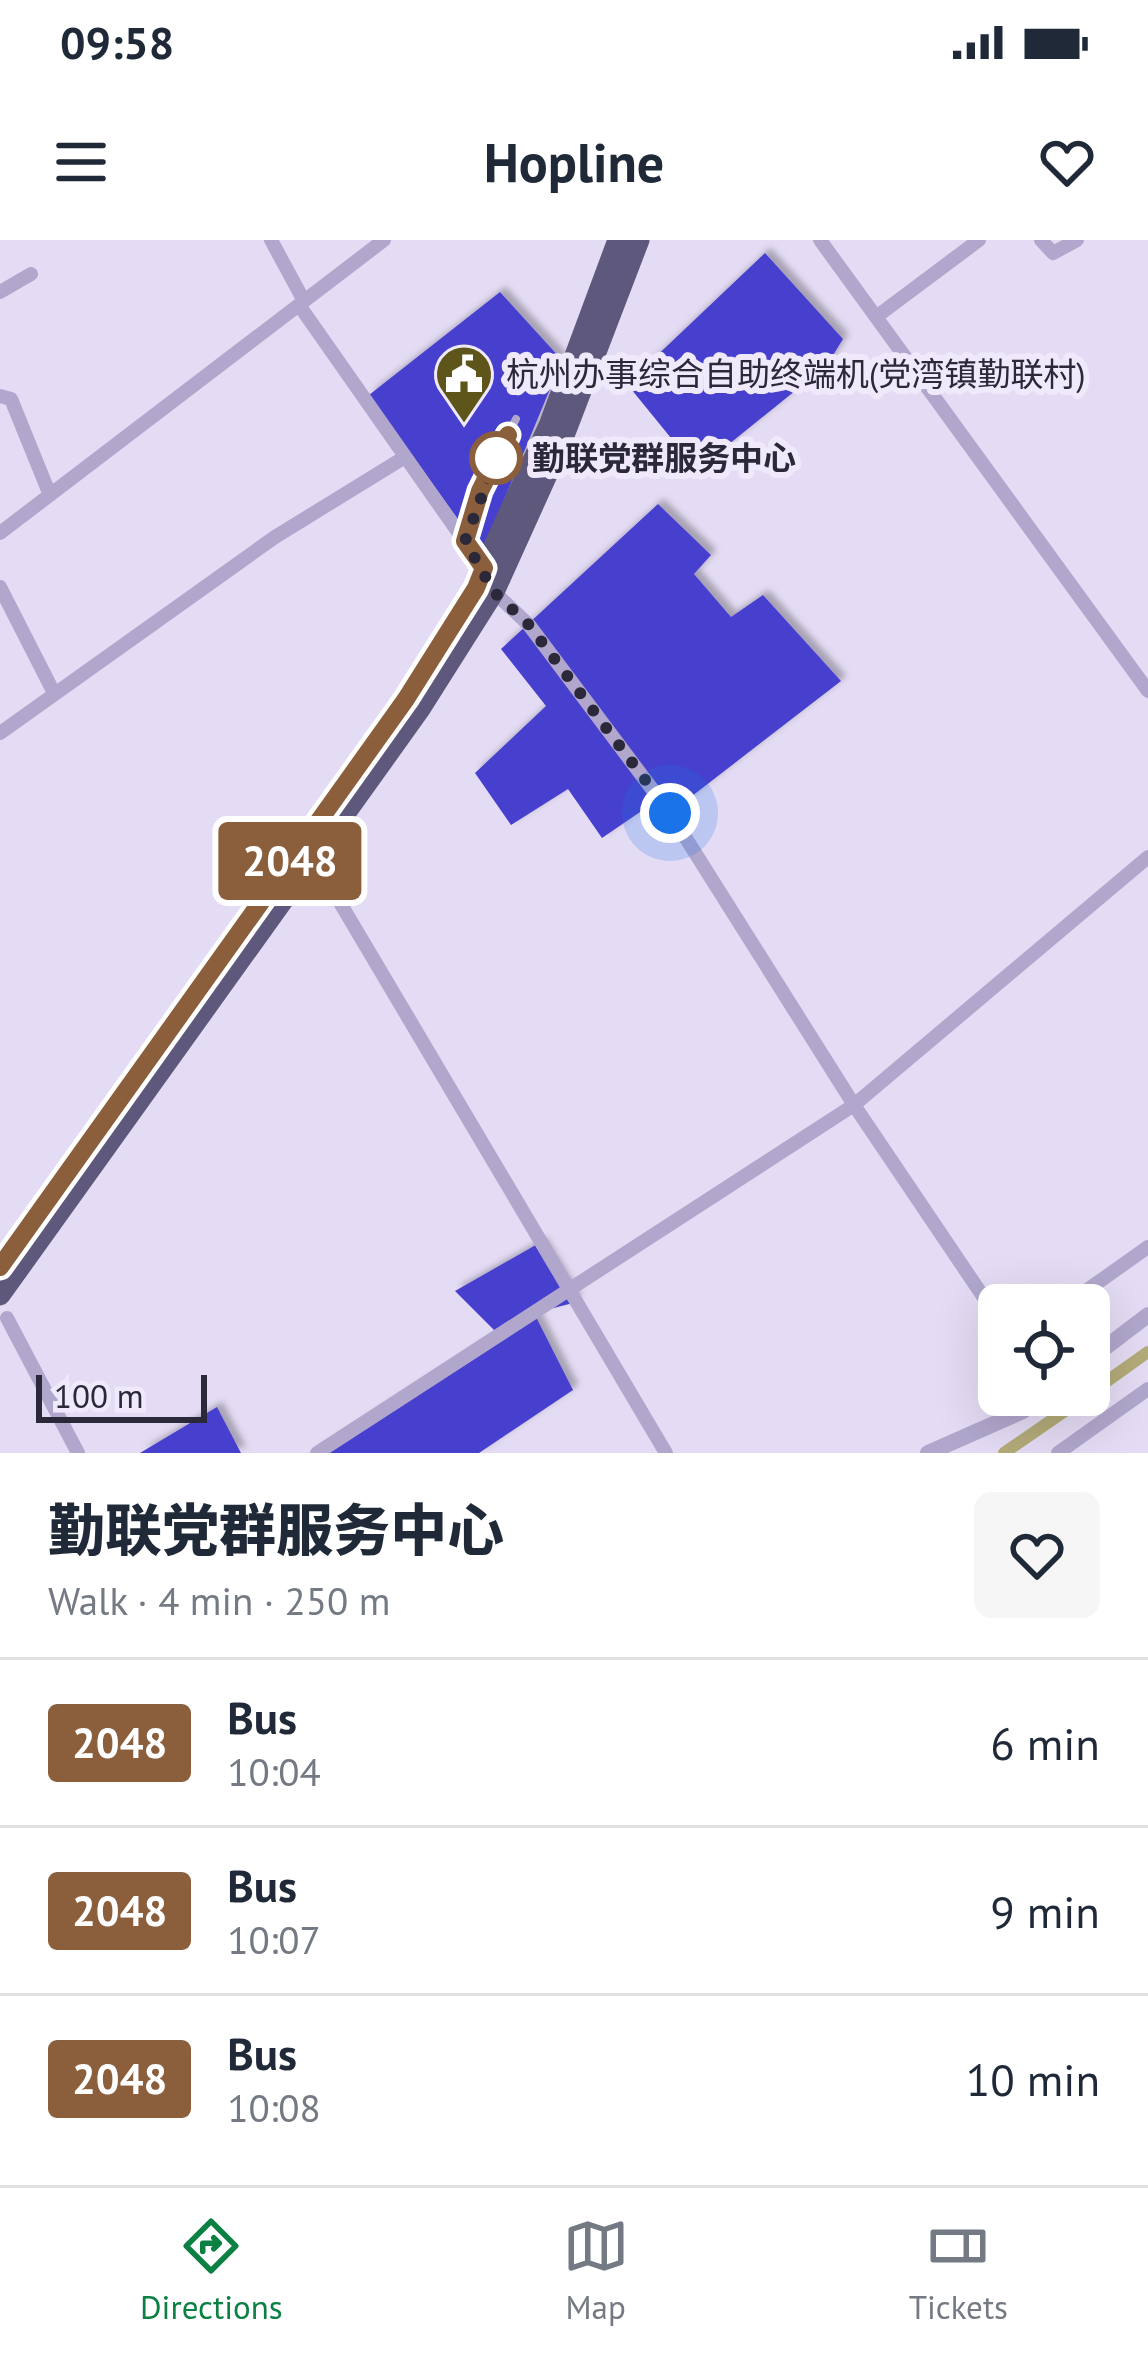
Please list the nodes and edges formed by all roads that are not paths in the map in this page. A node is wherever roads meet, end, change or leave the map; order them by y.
1 (271, 240) edge
2 (384, 240) edge
3 (618, 240) edge
4 (639, 240) edge
5 (820, 240) edge
6 (979, 240) edge
7 (1042, 240) edge
8 (1077, 240) edge
9 (31, 274) dead end
10 (0, 292) edge
11 (301, 303) junction
12 (876, 317) junction
13 (0, 396) edge
14 (516, 419) dead end
15 (405, 457) junction
16 (50, 495) junction
17 (0, 533) edge
18 (465, 541) junction
19 (484, 568) junction
20 (0, 587) edge
21 (494, 592) junction
22 (1148, 691) edge
23 (53, 693) junction
24 (0, 733) edge
25 (313, 857) junction
26 (1148, 857) edge
27 (854, 1105) junction
28 (1148, 1247) edge
29 (0, 1267) edge
30 (1096, 1284) edge
31 (978, 1288) edge
32 (570, 1290) junction
33 (3, 1306) edge
34 (1148, 1315) edge
35 (1110, 1344) edge
36 (1148, 1389) edge
37 (1011, 1416) edge
38 (78, 1453) edge
39 (317, 1453) edge
40 (666, 1453) edge
41 (928, 1453) edge
42 (1058, 1453) edge

1 - 11 street
2 - 11 street
3 - 19 main road
4 - 21 main road
5 - 12 street
6 - 12 street
7 - 8 street
9 - 10 street
11 - 15 street
11 - 16 street
12 - 22 street
13 - 16 street
14 - 18 lane
15 - 18 street
15 - 23 street
16 - 17 street
18 - 19 street
19 - 21 street
19 - 29 main road
20 - 23 street
21 - 25 main road
21 - 27 street
23 - 24 street
25 - 32 street
25 - 33 main road
26 - 27 street
27 - 31 street
27 - 32 street
28 - 30 street
32 - 39 street
32 - 40 street
33 - 38 street
34 - 35 street
36 - 42 street
37 - 41 street

